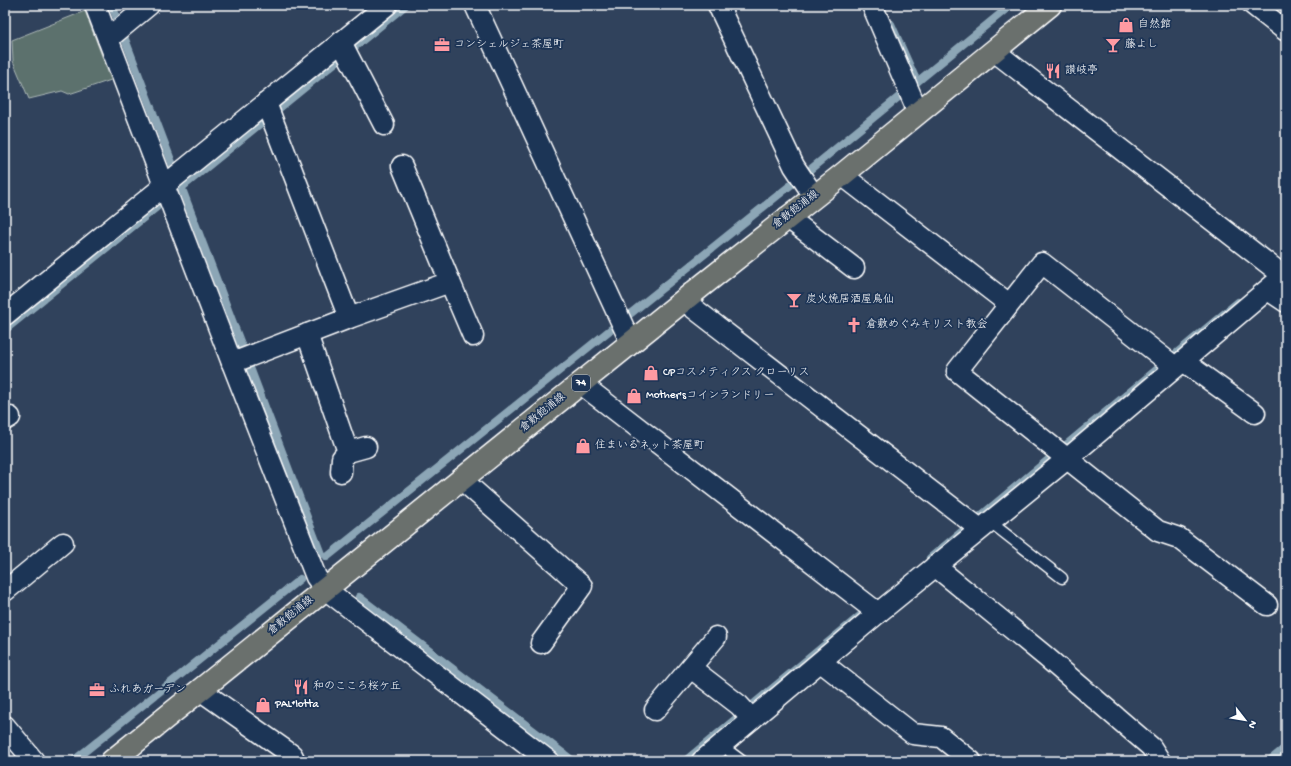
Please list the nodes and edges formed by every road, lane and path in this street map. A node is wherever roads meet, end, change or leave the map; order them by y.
1 (95, 5) edge
2 (149, 5) edge
3 (387, 5) edge
4 (476, 5) edge
5 (718, 5) edge
6 (872, 5) edge
7 (1050, 5) edge
8 (1253, 5) edge
9 (1286, 31) edge
10 (110, 37) junction
11 (346, 51) junction
12 (994, 52) junction
13 (912, 96) junction
14 (269, 112) junction
15 (384, 125) dead end
16 (402, 166) dead end
17 (842, 175) junction
18 (172, 179) junction
19 (805, 182) junction
20 (788, 217) junction
21 (854, 268) dead end
22 (1280, 273) edge
23 (450, 282) junction
24 (1268, 290) junction
25 (683, 300) junction
26 (1286, 302) edge
27 (1009, 304) junction
28 (5, 315) edge
29 (349, 318) junction
30 (624, 328) junction
31 (307, 334) junction
32 (473, 336) dead end
33 (240, 359) junction
34 (1173, 362) junction
35 (580, 383) junction
36 (1255, 413) dead end
37 (1061, 454) junction
38 (341, 472) dead end
39 (461, 479) junction
40 (977, 524) junction
41 (64, 543) dead end
42 (935, 566) junction
43 (1062, 578) dead end
44 (325, 589) junction
45 (5, 591) edge
46 (1266, 605) dead end
47 (872, 608) junction
48 (716, 637) dead end
49 (541, 644) dead end
50 (821, 662) junction
51 (691, 668) junction
52 (200, 690) junction
53 (655, 710) dead end
54 (747, 713) junction
55 (5, 726) edge
56 (723, 744) junction
57 (34, 761) edge
58 (112, 761) edge
59 (295, 761) edge
60 (549, 761) edge
61 (702, 761) edge
62 (742, 761) edge
63 (971, 761) edge
64 (1160, 761) edge

1 - 10 street
2 - 10 street
3 - 11 street
4 - 30 street
5 - 19 street
6 - 13 street
7 - 12 main road, 倉敷飽浦線 / 74
8 - 9 street
10 - 18 street
11 - 14 street
11 - 15 street
12 - 13 main road, 倉敷飽浦線 / 74
12 - 22 street
13 - 17 main road, 倉敷飽浦線 / 74
14 - 18 street
14 - 29 street
16 - 23 street
17 - 19 main road, 倉敷飽浦線 / 74
17 - 27 street
18 - 28 street
18 - 33 street
19 - 20 main road, 倉敷飽浦線 / 74
20 - 21 street
20 - 25 main road, 倉敷飽浦線 / 74
22 - 24 street
23 - 29 street
23 - 32 street
24 - 26 street
24 - 34 street
25 - 30 main road, 倉敷飽浦線 / 74
25 - 40 street
27 - 34 street
27 - 37 street
29 - 31 street
30 - 35 main road, 倉敷飽浦線 / 74
31 - 33 street
31 - 38 street
33 - 44 street
34 - 36 street
34 - 37 street
35 - 39 main road, 倉敷飽浦線 / 74
35 - 47 street
37 - 40 street
37 - 46 street
39 - 44 main road, 倉敷飽浦線 / 74
39 - 49 street
40 - 42 street
40 - 43 lane
41 - 45 street
42 - 47 street
42 - 64 street
44 - 52 main road, 倉敷飽浦線 / 74
44 - 60 street
47 - 50 street
48 - 51 street
50 - 54 street
50 - 63 street
51 - 53 street
51 - 54 street
52 - 58 main road, 倉敷飽浦線 / 74
52 - 59 street
54 - 56 street
55 - 57 street
56 - 61 street
56 - 62 lane

